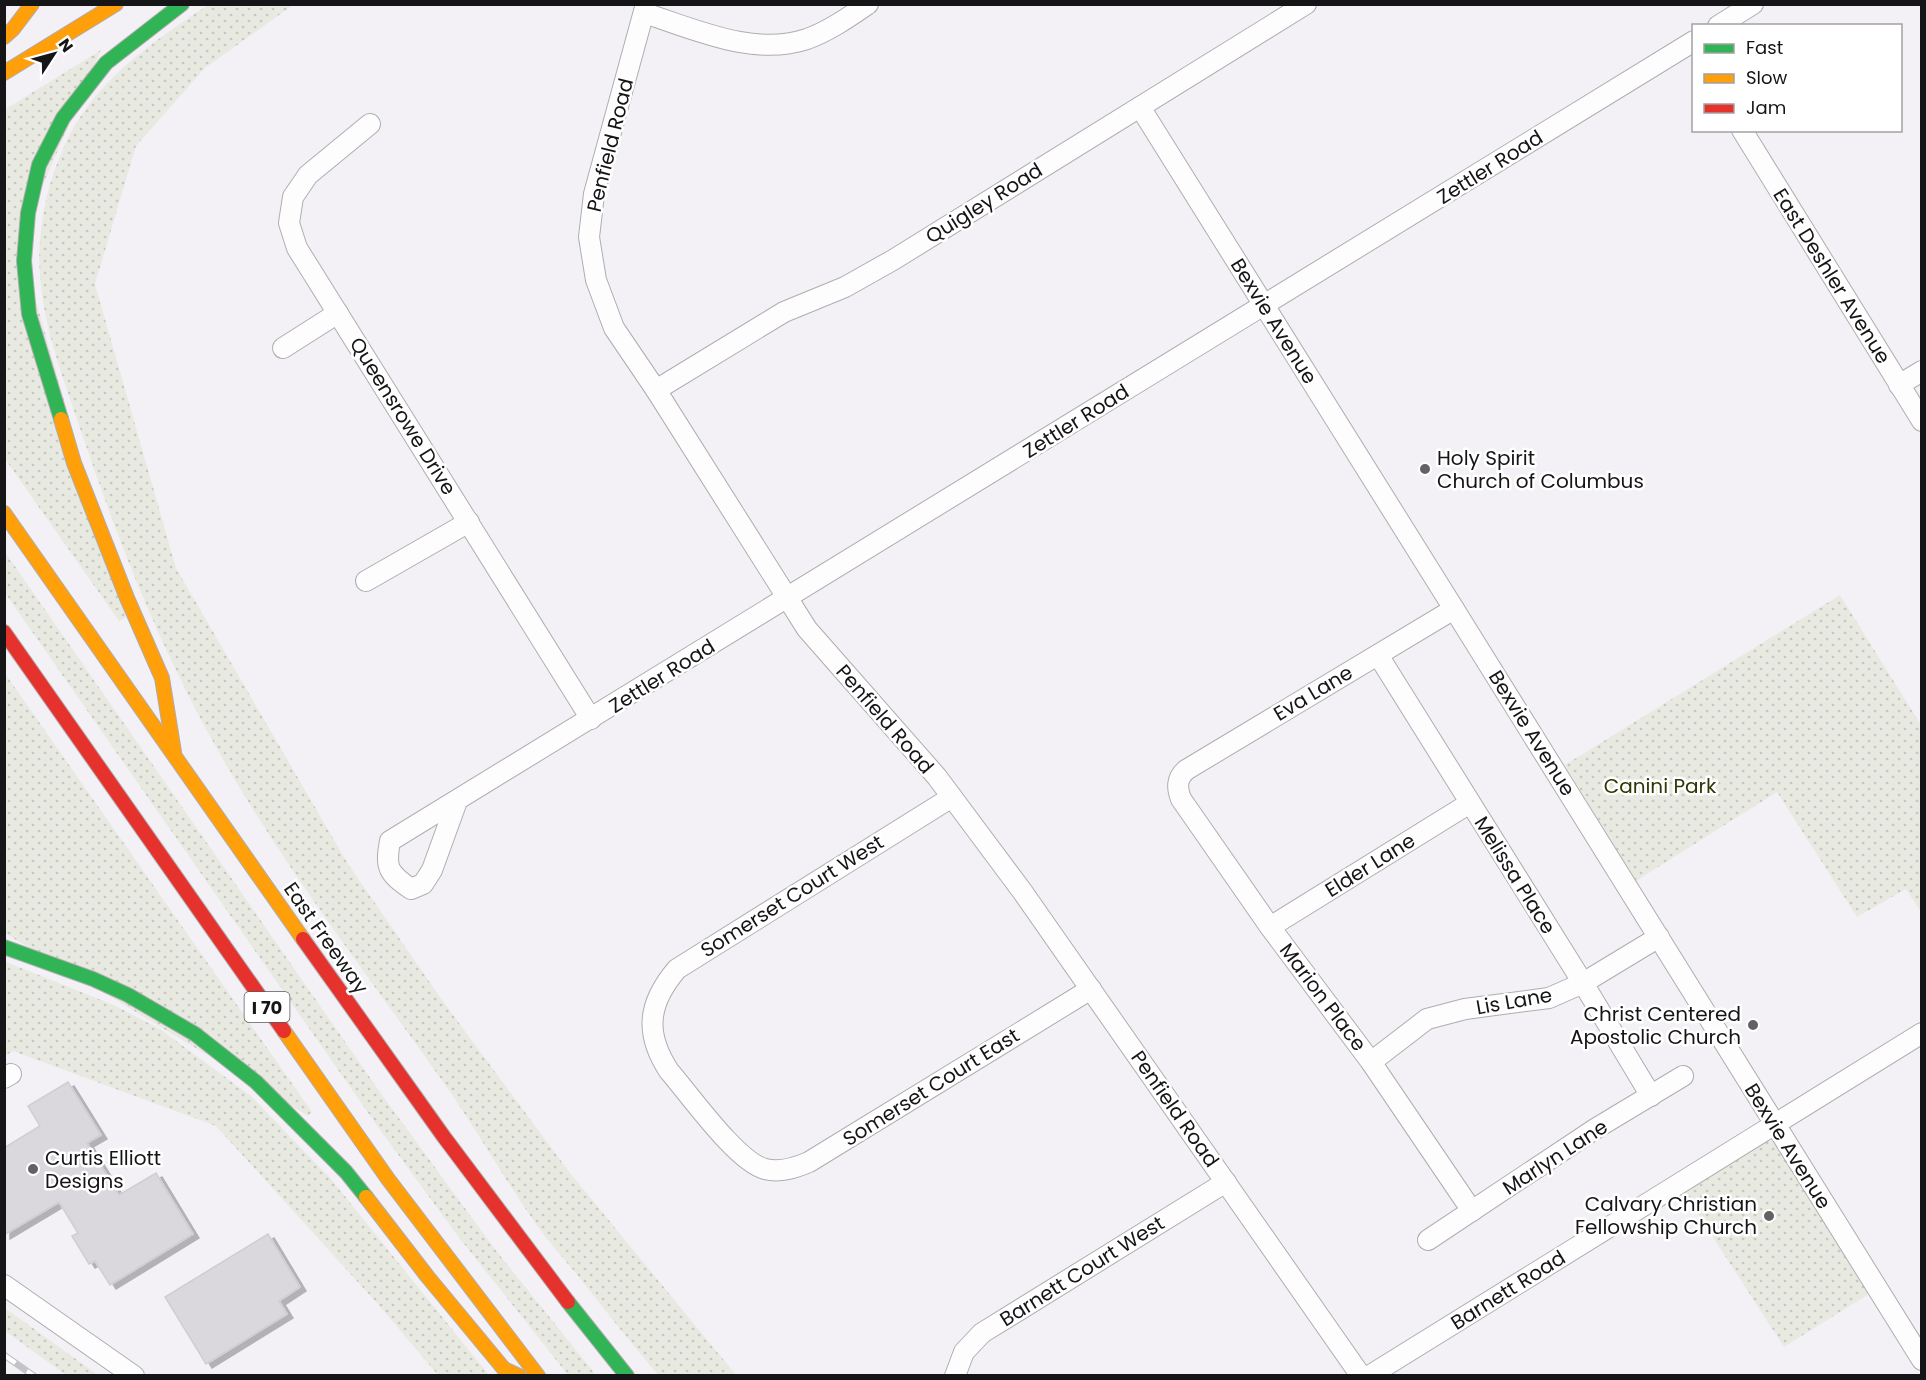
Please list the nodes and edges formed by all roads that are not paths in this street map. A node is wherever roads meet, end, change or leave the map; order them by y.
1 (32, 4) edge
2 (116, 4) edge
3 (182, 4) edge
4 (868, 4) edge
5 (1306, 4) edge
6 (1752, 4) edge
7 (645, 9) edge
8 (1721, 24) edge
9 (4, 37) edge
10 (1692, 45) edge
11 (4, 73) edge
12 (1140, 107) junction
13 (370, 124) dead end
14 (1743, 132) edge
15 (1264, 306) junction
16 (338, 313) junction
17 (283, 348) dead end
18 (1922, 371) edge
19 (1899, 385) junction
20 (656, 390) junction
21 (1922, 421) edge
22 (4, 513) edge
23 (470, 522) junction
24 (366, 581) dead end
25 (788, 598) junction
26 (1454, 609) junction
27 (4, 632) edge
28 (1378, 655) junction
29 (591, 719) junction
30 (175, 759) junction
31 (1177, 783) joint
32 (952, 797) junction
33 (457, 801) dead end
34 (1470, 803) junction
35 (1270, 927) junction
36 (1659, 937) junction
37 (4, 947) edge
38 (1583, 983) junction
39 (1091, 989) junction
40 (1922, 1033) edge
41 (1371, 1062) junction
42 (1683, 1076) dead end
43 (1651, 1096) junction
44 (1776, 1125) junction
45 (766, 1170) joint
46 (1226, 1182) junction
47 (1472, 1211) junction
48 (1428, 1240) dead end
49 (4, 1285) edge
50 (1922, 1360) edge
51 (955, 1375) edge
52 (134, 1376) edge
53 (519, 1376) edge
54 (538, 1376) edge
55 (627, 1376) edge
56 (1361, 1376) edge
57 (1369, 1376) edge

1 - 9 main road
2 - 11 main road
3 - 30 main road
4 - 7 street
5 - 12 street, Quigley Road
6 - 8 street
7 - 20 street, Penfield Road
10 - 15 street, Zettler Road
12 - 15 street, Bexvie Avenue
12 - 20 street, Quigley Road
13 - 16 street, Queensrowe Drive
14 - 19 street, East Deshler Avenue
15 - 25 street, Zettler Road
15 - 26 street, Bexvie Avenue
16 - 17 street
16 - 23 street, Queensrowe Drive
18 - 19 street
19 - 21 street, East Deshler Avenue
20 - 25 street, Penfield Road
22 - 30 main road, East Freeway
23 - 24 street
23 - 29 street, Queensrowe Drive
25 - 29 street, Zettler Road
25 - 32 street, Penfield Road
26 - 28 street, Eva Lane
26 - 36 street, Bexvie Avenue
27 - 54 main road, I 70
28 - 31 street, Eva Lane
28 - 34 street, Melissa Place
29 - 33 street, Zettler Road
30 - 55 main road, East Freeway
31 - 35 street, Marion Place
32 - 39 street, Penfield Road
32 - 45 street, Somerset Court West
34 - 35 street, Elder Lane
34 - 38 street, Melissa Place
35 - 41 street, Marion Place
36 - 38 street, Lis Lane
36 - 44 street, Bexvie Avenue
37 - 53 main road
38 - 41 street, Lis Lane
38 - 43 street, Melissa Place
39 - 45 street, Somerset Court East
39 - 46 street, Penfield Road
40 - 44 street, Barnett Road
41 - 47 street, Marion Place
42 - 43 street, Marlyn Lane
43 - 47 street, Marlyn Lane
44 - 50 street, Bexvie Avenue
44 - 57 street, Barnett Road
46 - 51 street, Barnett Court West
46 - 56 street, Penfield Road
47 - 48 street, Marlyn Lane
49 - 52 street

